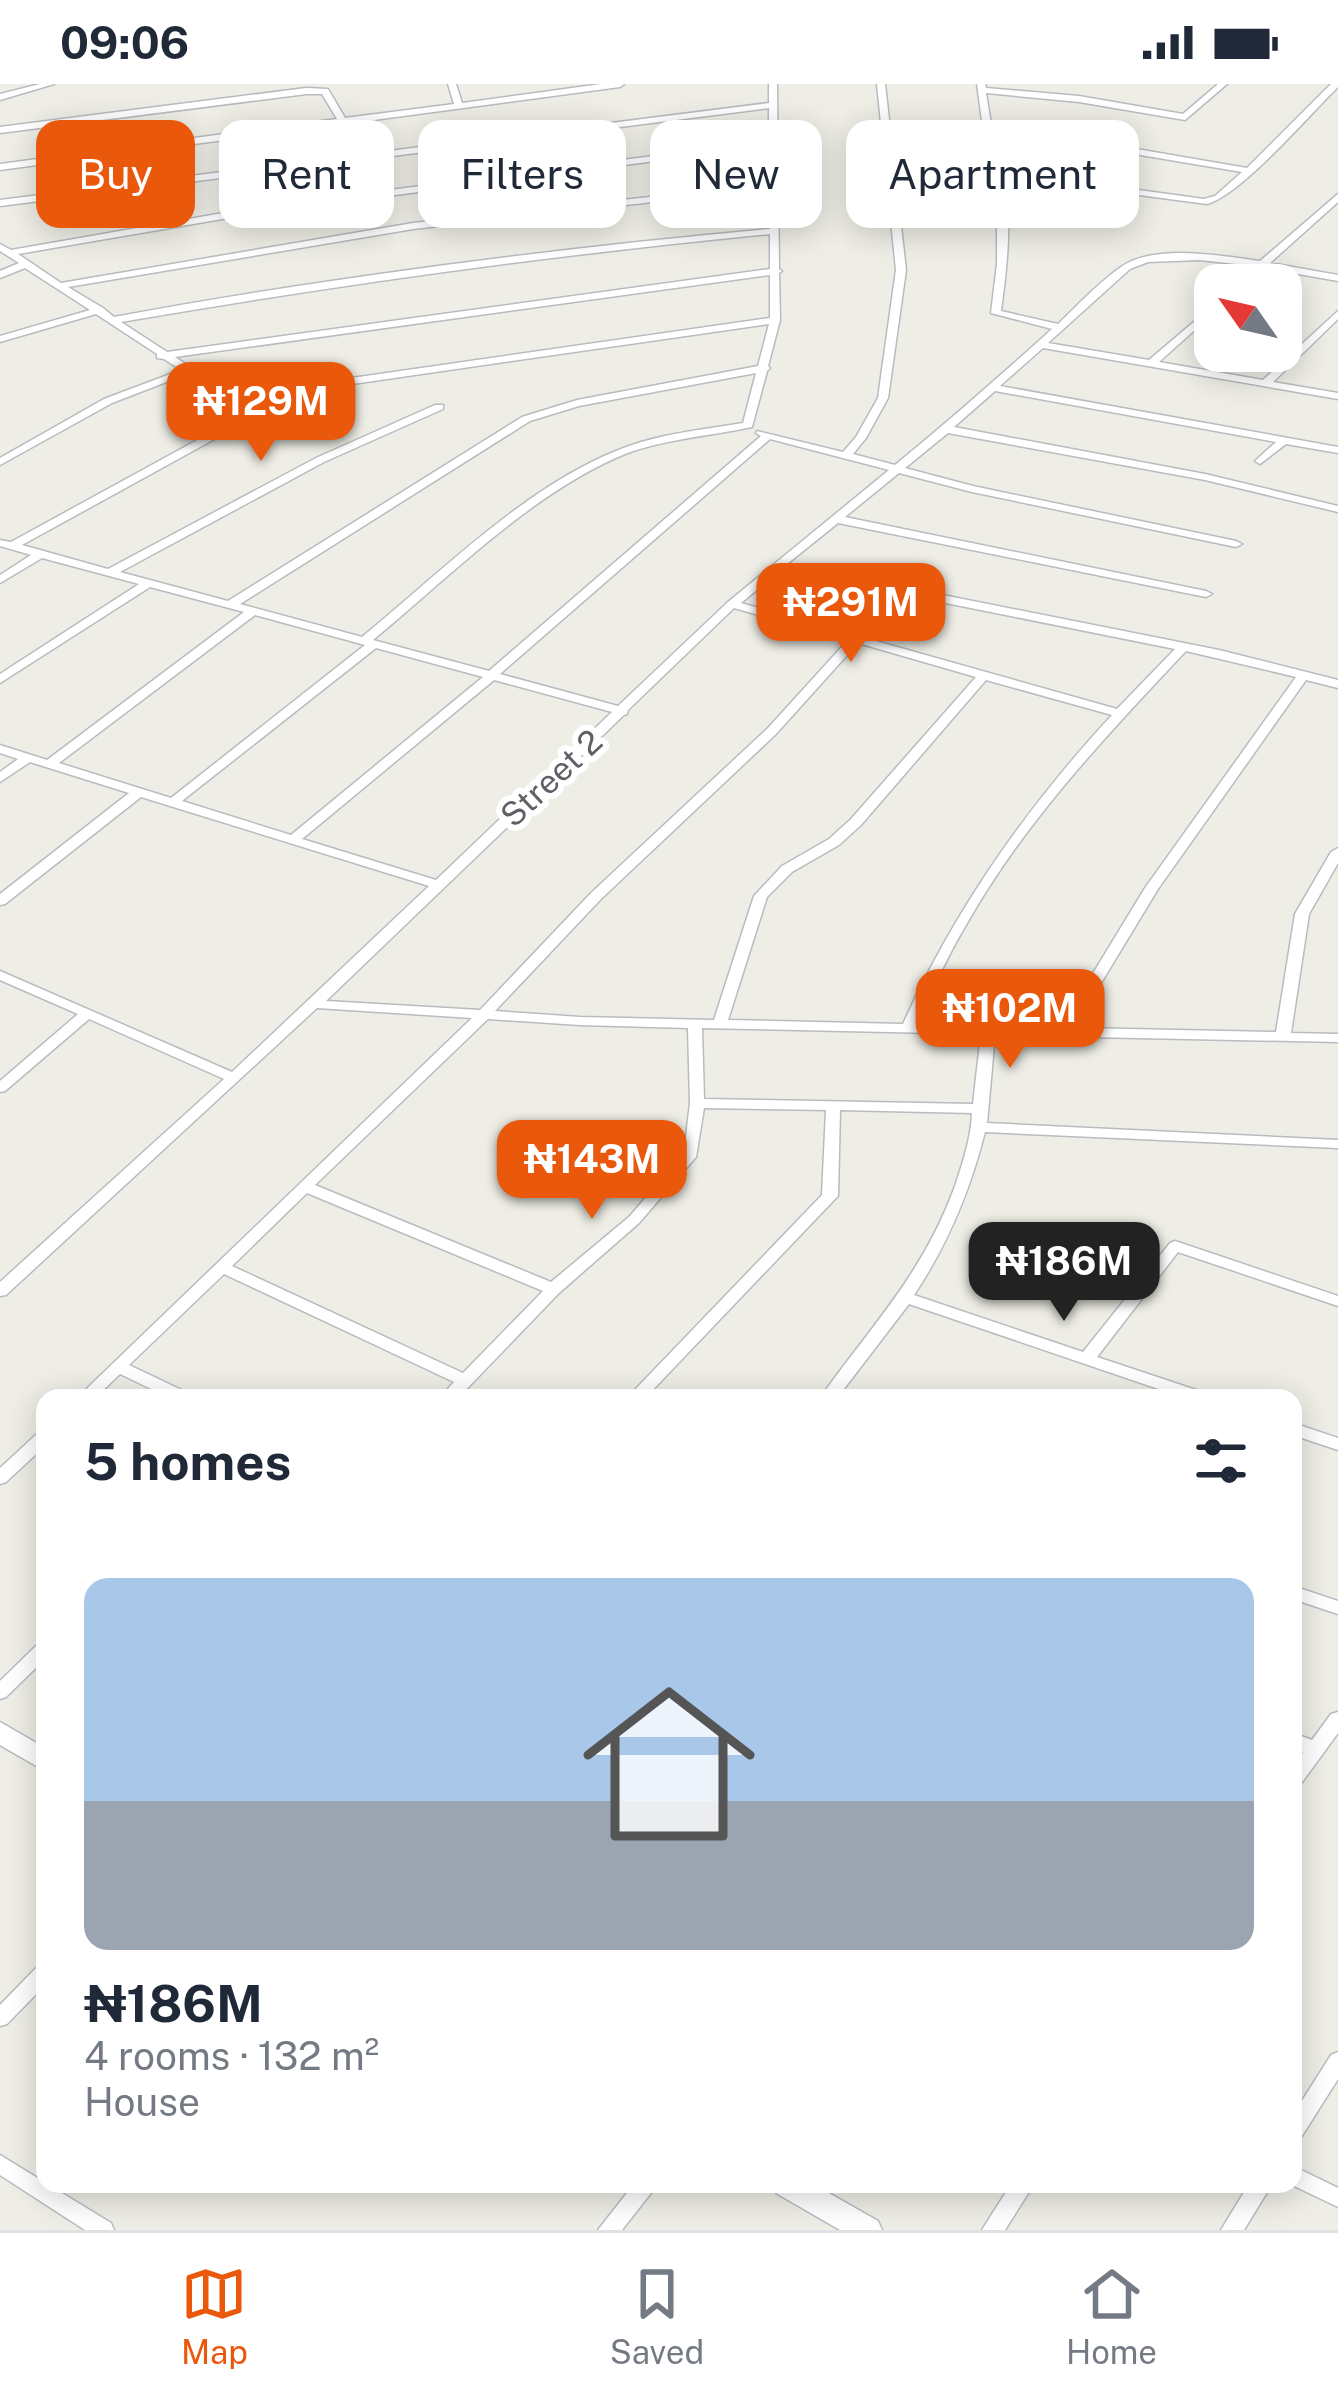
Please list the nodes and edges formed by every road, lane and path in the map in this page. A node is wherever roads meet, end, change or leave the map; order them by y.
1 (50, 84) edge
2 (452, 84) edge
3 (620, 84) edge
4 (773, 84) edge
5 (881, 84) edge
6 (1223, 84) edge
7 (1336, 84) edge
8 (982, 87) edge
9 (0, 97) edge
10 (458, 104) junction
11 (773, 105) junction
12 (342, 120) joint
13 (772, 120) edge
14 (985, 120) edge
15 (3, 127) edge
16 (219, 137) edge
17 (1139, 152) edge
18 (650, 159) edge
19 (0, 167) edge
20 (1249, 171) junction
21 (1139, 193) edge
22 (1338, 197) edge
23 (650, 200) edge
24 (0, 203) edge
25 (776, 228) edge
26 (1002, 228) edge
27 (776, 231) junction
28 (5, 250) edge
29 (26, 264) junction
30 (1228, 264) edge
31 (1262, 264) edge
32 (777, 271) junction
33 (1302, 272) edge
34 (0, 274) edge
35 (1338, 278) edge
36 (63, 285) junction
37 (100, 310) junction
38 (1338, 314) edge
39 (116, 320) junction
40 (775, 320) junction
41 (1194, 325) edge
42 (1058, 327) junction
43 (0, 338) edge
44 (1039, 344) junction
45 (161, 356) junction
46 (1150, 364) junction
47 (765, 368) junction
48 (184, 372) junction
49 (1265, 384) junction
50 (990, 387) junction
51 (1338, 396) edge
52 (232, 398) junction
53 (439, 407) dead end
54 (748, 424) junction
55 (946, 429) junction
56 (766, 437) junction
57 (1284, 440) junction
58 (1338, 450) edge
59 (847, 454) junction
60 (1260, 461) dead end
61 (0, 462) edge
62 (898, 470) junction
63 (1338, 509) edge
64 (837, 519) junction
65 (1236, 544) dead end
66 (6, 545) edge
67 (39, 555) junction
68 (779, 566) junction
69 (109, 573) junction
70 (0, 580) edge
71 (148, 584) junction
72 (1206, 594) dead end
73 (732, 604) junction
74 (230, 605) junction
75 (253, 611) junction
76 (854, 641) junction
77 (368, 644) junction
78 (1181, 649) junction
79 (984, 675) junction
80 (491, 676) junction
81 (1303, 676) junction
82 (0, 680) edge
83 (1338, 684) edge
84 (623, 711) junction
85 (1118, 713) junction
86 (0, 749) edge
87 (29, 757) junction
88 (51, 764) junction
89 (0, 778) edge
90 (140, 790) junction
91 (175, 801) junction
92 (294, 839) junction
93 (1338, 852) edge
94 (435, 884) junction
95 (0, 901) edge
96 (0, 975) edge
97 (314, 1004) junction
98 (87, 1014) junction
99 (484, 1016) junction
100 (695, 1023) junction
101 (720, 1023) junction
102 (909, 1026) junction
103 (989, 1028) junction
104 (1072, 1029) junction
105 (1283, 1036) junction
106 (1338, 1038) edge
107 (234, 1078) junction
108 (0, 1088) edge
109 (697, 1103) junction
110 (833, 1107) junction
111 (980, 1118) junction
112 (1338, 1144) edge
113 (307, 1187) junction
114 (222, 1267) junction
115 (553, 1289) junction
116 (0, 1291) edge
117 (909, 1298) junction
118 (1338, 1301) edge
119 (1086, 1359) junction
120 (118, 1367) junction
121 (464, 1380) junction
122 (95, 1389) edge
123 (165, 1389) edge
124 (456, 1389) edge
125 (643, 1389) edge
126 (835, 1389) edge
127 (1175, 1389) edge
128 (1302, 1432) edge
129 (36, 1444) edge
130 (1338, 1444) edge
131 (0, 1478) edge
132 (1302, 1595) edge
133 (1338, 1608) edge
134 (36, 1657) edge
135 (0, 1692) edge
136 (1337, 1722) edge
137 (0, 1732) edge
138 (1302, 1744) edge
139 (1314, 1749) junction
140 (36, 1754) edge
141 (1302, 1767) edge
142 (36, 1981) edge
143 (1, 2016) edge
144 (1338, 2061) edge
145 (1302, 2119) edge
146 (0, 2164) edge
147 (1302, 2180) edge
148 (36, 2187) edge
149 (46, 2193) edge
150 (640, 2193) edge
151 (803, 2193) edge
152 (1017, 2193) edge
153 (1255, 2193) edge
154 (1338, 2198) edge
155 (104, 2230) edge
156 (610, 2230) edge
157 (867, 2230) edge
158 (993, 2230) edge
159 (1232, 2230) edge

1 - 9 street
2 - 10 street
3 - 10 street
4 - 11 street
5 - 59 street
6 - 8 street
7 - 20 street
8 - 14 street
10 - 12 street
11 - 13 street
11 - 24 street
12 - 15 street
16 - 19 street
17 - 20 street
18 - 28 street
20 - 21 street
22 - 31 street
23 - 36 street
25 - 27 street
26 - 42 street
27 - 32 street
27 - 39 street
28 - 29 street
29 - 34 street
29 - 36 street
30 - 42 street, Street 2
32 - 40 street
32 - 45 street
33 - 35 street
36 - 37 street
37 - 39 street
37 - 43 street
38 - 49 street
39 - 45 street
40 - 47 street
40 - 52 street
41 - 46 street
42 - 44 street, Street 2
44 - 46 street
44 - 50 street, Street 2
45 - 48 street
46 - 49 street
47 - 54 street
47 - 74 street
48 - 52 street
48 - 61 street
49 - 51 street
50 - 55 street, Street 2
50 - 57 street
52 - 66 street
53 - 69 street
54 - 56 street
54 - 77 street
55 - 62 street, Street 2
55 - 63 street
56 - 59 street
56 - 80 street
57 - 58 street
57 - 60 street
59 - 62 street
62 - 64 street, Street 2
62 - 65 street
64 - 68 street, Street 2
64 - 72 street
66 - 67 street
67 - 69 street
67 - 70 street
68 - 73 street, Street 2
68 - 78 street
69 - 71 street
71 - 74 street
71 - 82 street
73 - 76 street
73 - 84 street, Street 2
74 - 75 street
75 - 77 street
75 - 88 street
76 - 79 street
76 - 99 street
77 - 80 street
77 - 91 street
78 - 81 street
78 - 85 street
79 - 85 street
79 - 101 street
80 - 84 street
80 - 92 street
81 - 83 street
81 - 104 street
84 - 94 street, Street 2
85 - 102 street
86 - 87 street
87 - 88 street
87 - 89 street
88 - 90 street
90 - 91 street
90 - 95 street
91 - 92 street
92 - 94 street
93 - 105 street
94 - 97 street, Street 2
96 - 98 street
97 - 99 street
97 - 107 street, Street 2
98 - 107 street
98 - 108 street
99 - 100 street
99 - 113 street
100 - 101 street
100 - 109 street
101 - 102 street
102 - 103 street
103 - 104 street
103 - 111 street
104 - 105 street
105 - 106 street
107 - 116 street, Street 2
109 - 110 street
109 - 115 street
110 - 111 street
110 - 125 street
111 - 112 street
111 - 117 street
113 - 114 street
113 - 115 street
114 - 120 street
114 - 121 street
115 - 121 street
117 - 119 street
117 - 126 street
118 - 119 street
119 - 127 street
120 - 122 street
120 - 123 street
121 - 124 street
128 - 130 street
129 - 131 street
132 - 133 street
134 - 135 street
136 - 139 street
137 - 140 street
138 - 139 street
139 - 141 street
142 - 143 street
144 - 145 street
146 - 148 street
147 - 154 street
149 - 155 street
150 - 156 street
151 - 157 street
152 - 158 street
153 - 159 street

